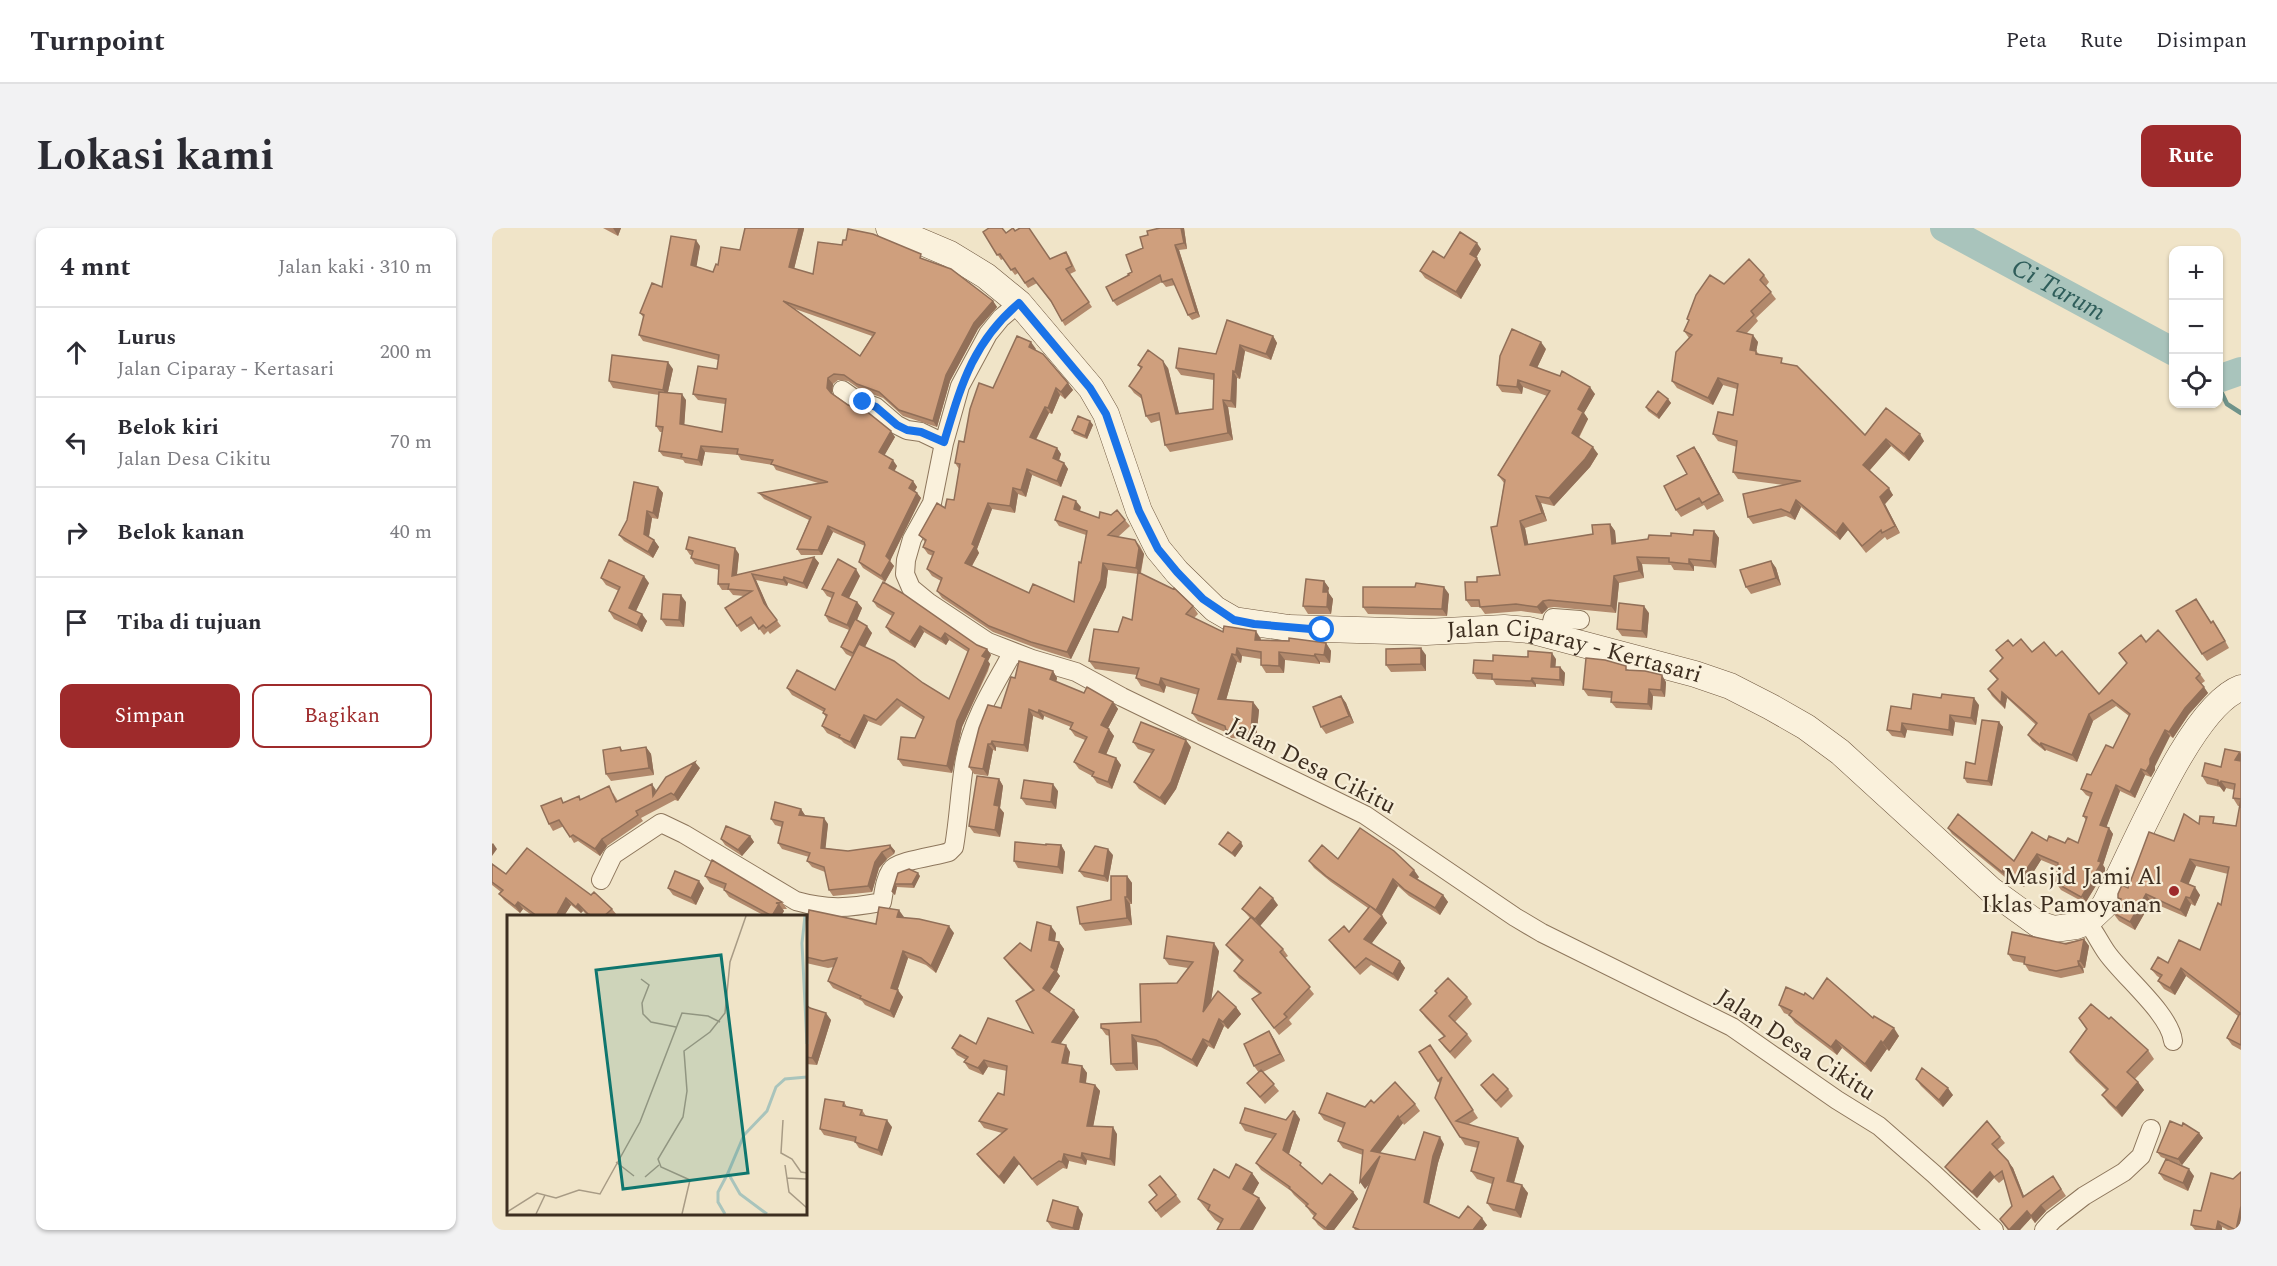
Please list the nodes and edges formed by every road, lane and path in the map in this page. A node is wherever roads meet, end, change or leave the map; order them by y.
1 (889, 228) edge
2 (1019, 303) junction
3 (842, 390) dead end
4 (944, 442) junction
5 (1580, 620) dead end
6 (1549, 634) junction
7 (1013, 652) junction
8 (2241, 687) edge
9 (601, 880) dead end
10 (2087, 922) junction
11 (2173, 1041) dead end
12 (2151, 1129) dead end
13 (1994, 1230) edge
14 (2044, 1230) edge

1 - 2 main road, Jalan Ciparay - Kertasari
2 - 4 street, Jalan Desa Cikitu
2 - 6 main road, Jalan Ciparay - Kertasari
3 - 4 street
4 - 7 street, Jalan Desa Cikitu
5 - 6 street
6 - 10 main road, Jalan Ciparay - Kertasari
7 - 9 street
7 - 13 street, Jalan Desa Cikitu
8 - 10 main road
10 - 11 street
12 - 14 street

